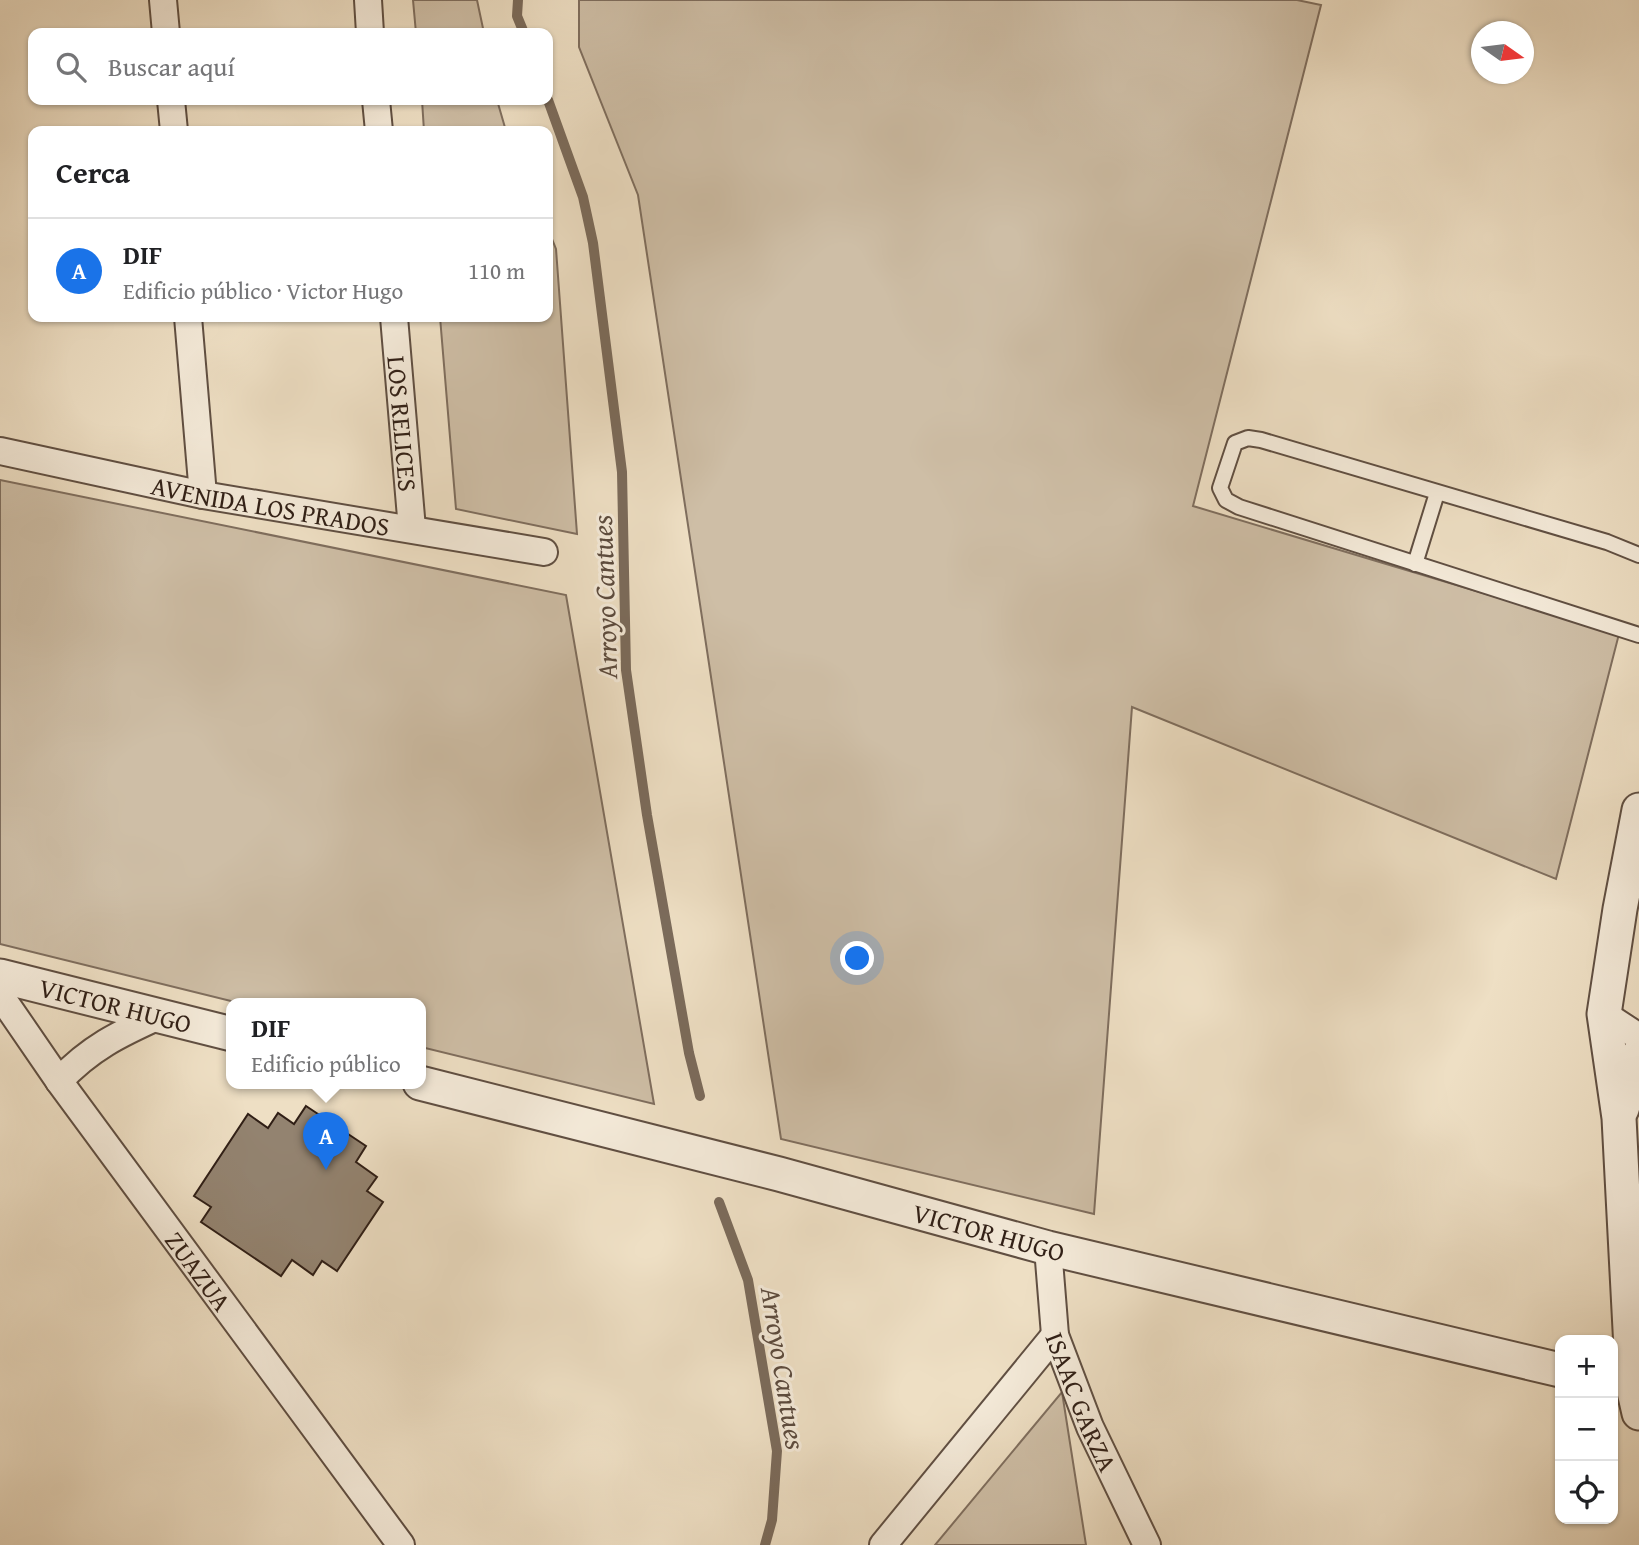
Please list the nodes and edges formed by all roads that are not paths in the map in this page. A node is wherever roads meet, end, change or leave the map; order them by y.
1 (163, 0) edge
2 (368, 0) edge
3 (166, 28) edge
4 (370, 28) edge
5 (171, 105) edge
6 (376, 105) edge
7 (173, 126) edge
8 (379, 126) edge
9 (188, 322) edge
10 (394, 322) edge
11 (0, 451) edge
12 (1437, 493) junction
13 (203, 495) junction
14 (412, 529) junction
15 (544, 552) dead end
16 (1639, 555) edge
17 (1415, 564) junction
18 (1639, 635) edge
19 (1639, 810) edge
20 (0, 976) edge
21 (0, 995) edge
22 (1604, 1014) junction
23 (159, 1016) junction
24 (226, 1033) edge
25 (1639, 1037) edge
26 (1639, 1054) edge
27 (59, 1081) junction
28 (426, 1084) edge
29 (1619, 1118) junction
30 (1048, 1248) junction
31 (1055, 1335) junction
32 (1555, 1369) edge
33 (1628, 1394) edge
34 (401, 1545) edge
35 (883, 1545) edge
36 (1147, 1545) edge

1 - 3 street
2 - 4 street
5 - 7 street
6 - 8 street
9 - 13 street
10 - 14 street, LOS RELICES
11 - 13 street, AVENIDA LOS PRADOS
12 - 16 lane
12 - 17 lane
12 - 17 lane
13 - 14 street, AVENIDA LOS PRADOS
14 - 15 street, AVENIDA LOS PRADOS
17 - 18 lane
19 - 22 street
20 - 23 street, VICTOR HUGO
21 - 27 street, ZUAZUA
22 - 25 street
22 - 29 street
23 - 24 street, VICTOR HUGO
23 - 27 street
26 - 29 street
27 - 34 street, ZUAZUA
28 - 30 street, VICTOR HUGO
29 - 33 street
30 - 31 street, ISAAC GARZA
30 - 32 street, VICTOR HUGO
31 - 35 street
31 - 36 street, ISAAC GARZA

